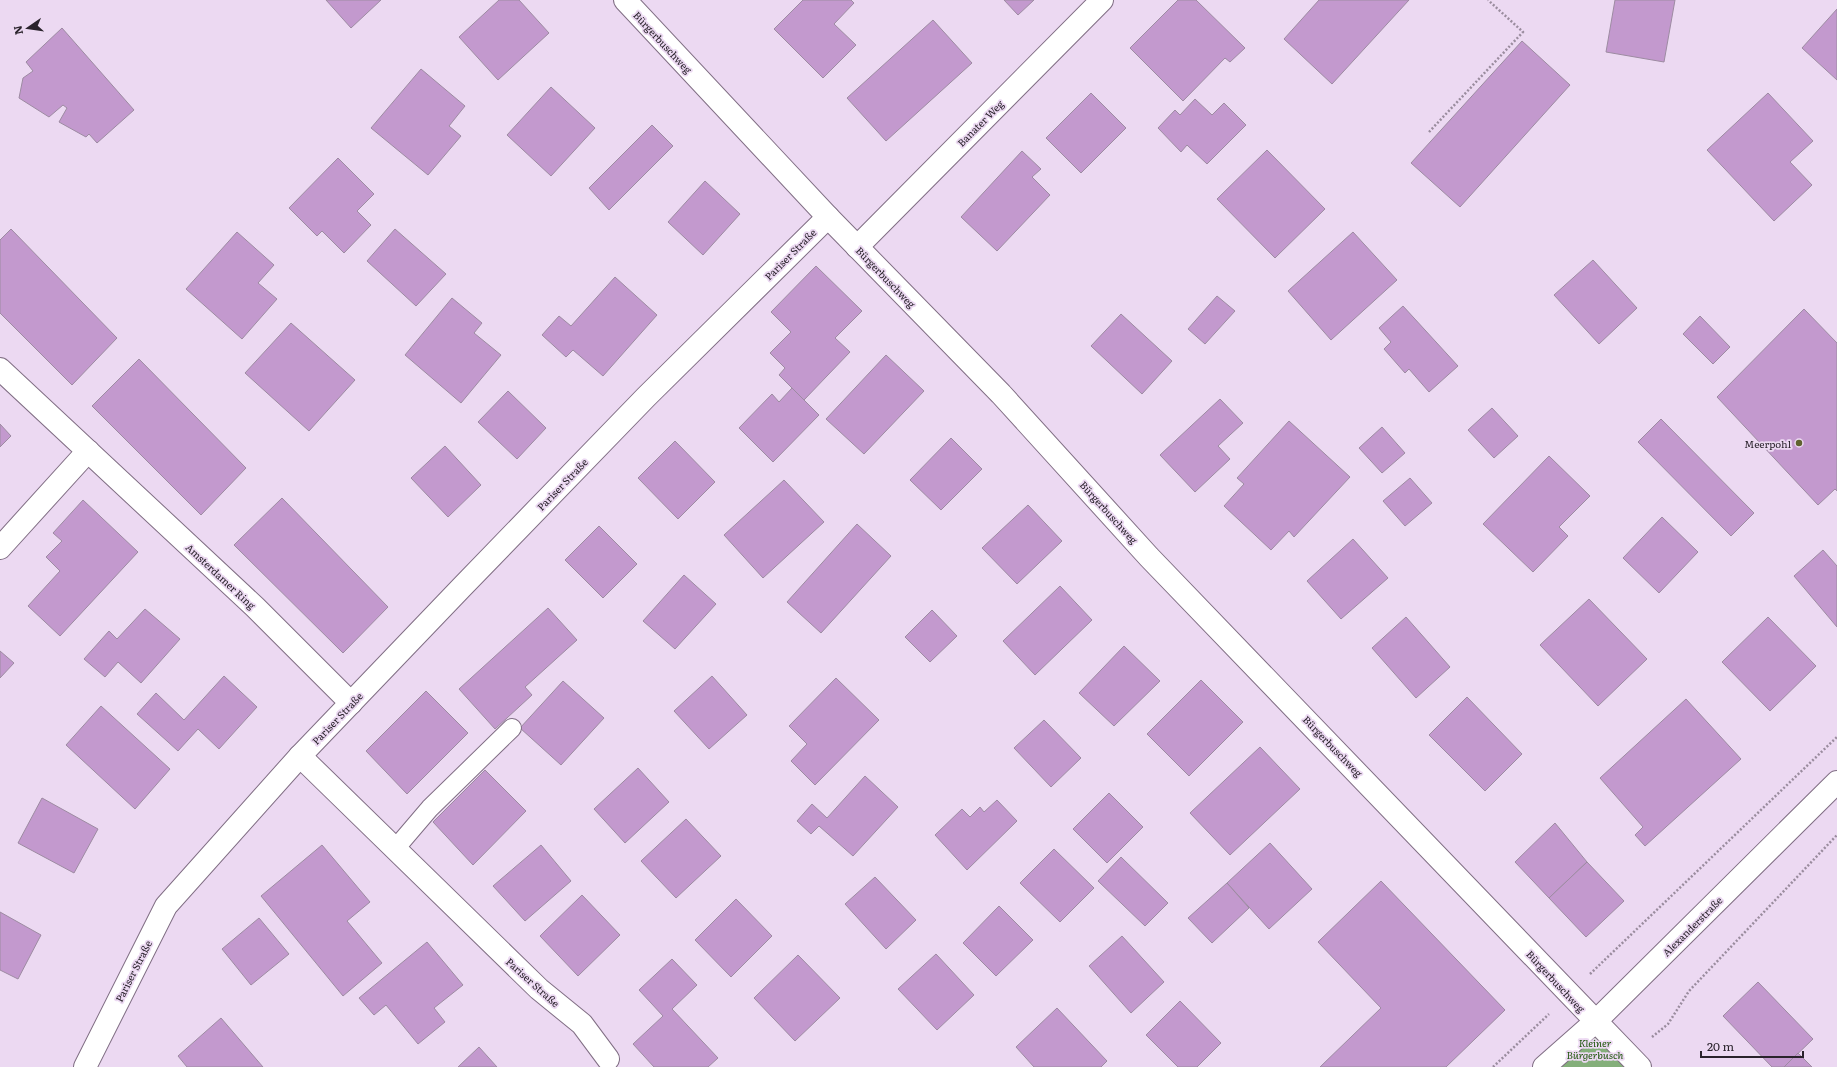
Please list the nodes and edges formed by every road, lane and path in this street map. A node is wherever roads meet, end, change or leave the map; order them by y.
1 (625, 0) edge
2 (1102, 0) edge
3 (1488, 0) edge
4 (1429, 132) dead end
5 (828, 217) junction
6 (857, 247) junction
7 (0, 369) edge
8 (88, 451) junction
9 (0, 548) edge
10 (351, 703) junction
11 (512, 728) dead end
12 (1837, 737) edge
13 (300, 756) junction
14 (1837, 782) edge
15 (1837, 835) edge
16 (395, 849) junction
17 (1570, 994) junction
18 (1595, 1022) junction
19 (608, 1059) dead end
20 (1635, 1062) edge
21 (85, 1067) edge
22 (1492, 1067) edge
23 (1544, 1067) edge

1 - 5 street, Bürgerbuschweg
2 - 6 street, Banater Weg
3 - 4 path
5 - 6 street, Bürgerbuschweg
5 - 10 street, Pariser Straße
6 - 17 street, Bürgerbuschweg
7 - 8 street, Amsterdamer Ring
8 - 9 street
8 - 10 street, Amsterdamer Ring
10 - 13 street, Pariser Straße
11 - 16 lane
12 - 17 path
13 - 16 street, Pariser Straße
13 - 21 street, Pariser Straße
14 - 18 street, Alexanderstraße
15 - 20 path
16 - 19 street, Pariser Straße
17 - 18 street, Bürgerbuschweg
17 - 22 path
18 - 20 street, Bürgerbuschweg
18 - 23 street, Alexanderstraße

